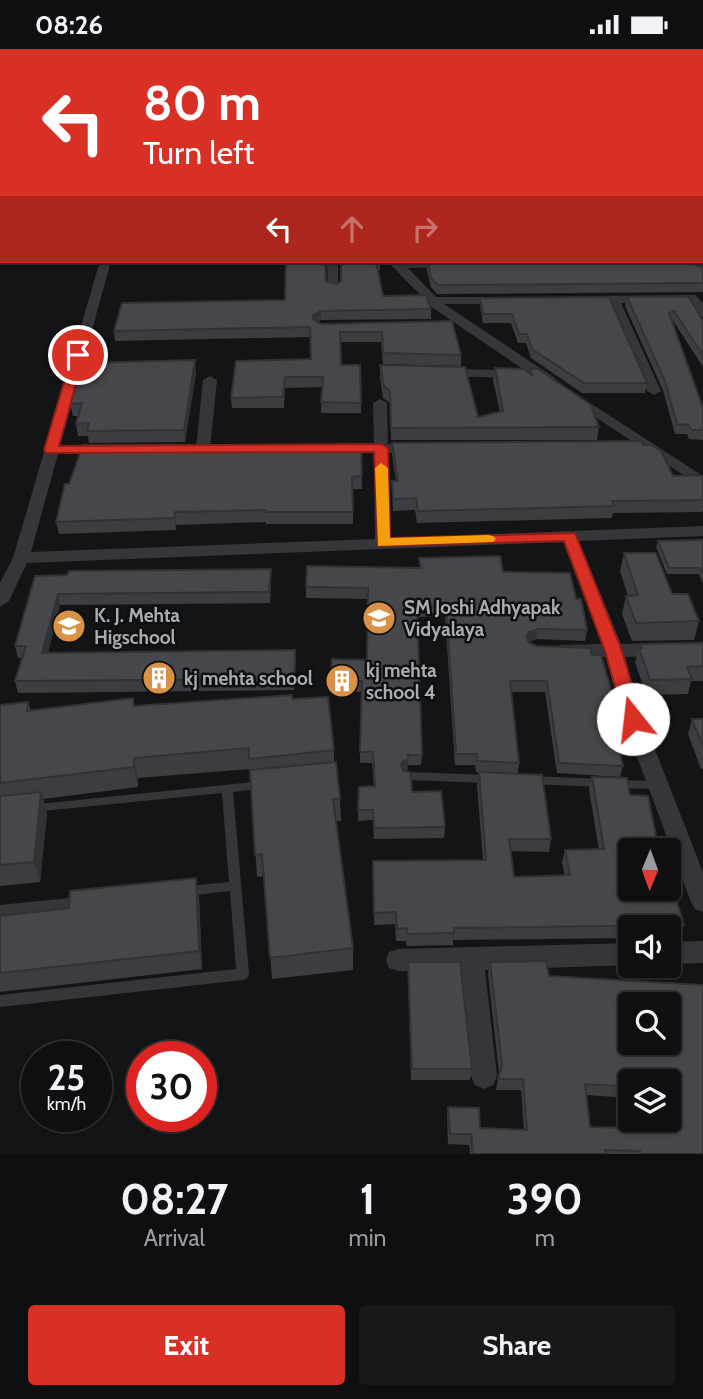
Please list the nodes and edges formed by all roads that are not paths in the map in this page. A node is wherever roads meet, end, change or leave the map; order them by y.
1 (104, 263) edge
2 (332, 263) edge
3 (394, 263) edge
4 (466, 264) edge
5 (334, 289) edge
6 (516, 300) edge
7 (572, 300) edge
8 (614, 300) junction
9 (433, 301) junction
10 (703, 313) edge
11 (466, 324) junction
12 (439, 325) edge
13 (437, 372) edge
14 (540, 374) junction
15 (210, 380) dead end
16 (654, 391) dead end
17 (380, 403) dead end
18 (621, 446) edge
19 (648, 446) junction
20 (434, 447) edge
21 (381, 448) junction
22 (51, 450) junction
23 (120, 450) edge
24 (703, 483) edge
25 (703, 531) edge
26 (569, 536) junction
27 (383, 543) junction
28 (21, 558) junction
29 (0, 601) edge
30 (703, 648) edge
31 (549, 649) edge
32 (614, 651) junction
33 (408, 776) edge
34 (505, 779) edge
35 (519, 780) edge
36 (278, 783) edge
37 (658, 785) junction
38 (227, 789) junction
39 (27, 809) edge
40 (235, 886) junction
41 (180, 892) edge
42 (97, 900) edge
43 (703, 902) edge
44 (0, 910) edge
45 (703, 952) edge
46 (681, 953) edge
47 (618, 954) edge
48 (398, 960) dead end
49 (472, 960) junction
50 (0, 1001) edge
51 (484, 1076) dead end

1 - 22 street
2 - 5 street
3 - 4 street
3 - 9 street
6 - 9 street
7 - 8 street
8 - 10 street
8 - 16 street
9 - 11 street
11 - 12 street
11 - 14 street
13 - 14 street
14 - 19 street
15 - 21 street
17 - 21 street
18 - 19 street
19 - 24 street
20 - 21 street
21 - 27 street
22 - 23 street
22 - 28 street
25 - 26 street
26 - 27 street
26 - 32 street
27 - 28 street
28 - 29 street
30 - 32 street
31 - 32 street
32 - 37 street
33 - 34 lane
35 - 37 lane
36 - 38 lane
37 - 43 street
38 - 39 lane
38 - 40 lane
40 - 41 lane
40 - 50 lane
42 - 44 lane
45 - 46 street
47 - 49 street
48 - 49 street
49 - 51 street

